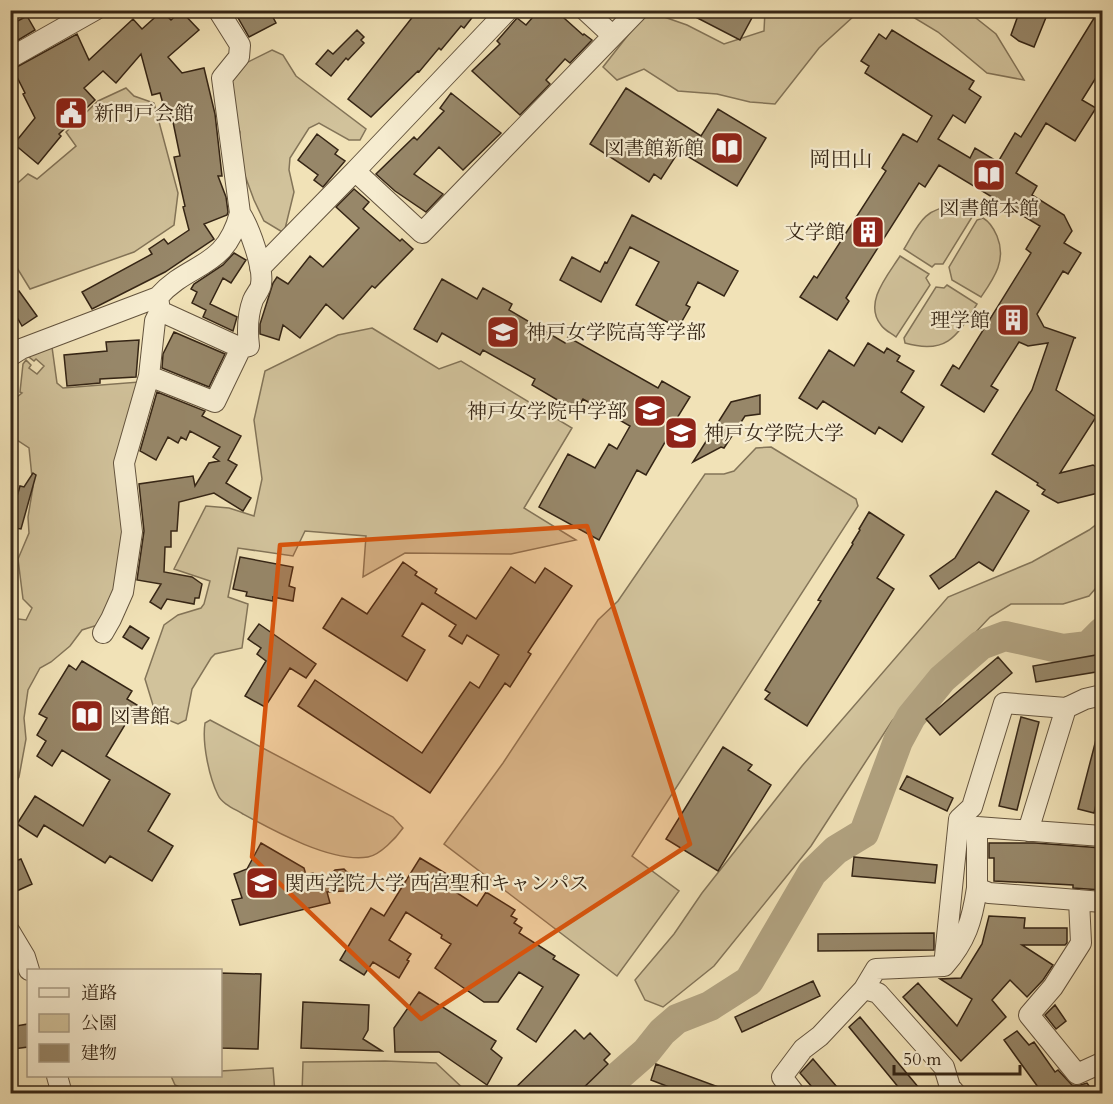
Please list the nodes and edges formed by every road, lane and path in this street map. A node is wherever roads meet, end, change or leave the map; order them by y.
1 (95, 10) edge
2 (218, 10) edge
3 (508, 10) edge
4 (585, 10) edge
5 (638, 10) edge
6 (612, 36) junction
7 (10, 58) edge
8 (355, 171) junction
9 (240, 213) junction
10 (260, 268) junction
11 (159, 304) junction
12 (14, 348) edge
13 (241, 348) junction
14 (149, 376) junction
15 (103, 633) dead end
16 (1102, 695) edge
17 (1066, 708) junction
18 (1028, 831) junction
19 (1102, 836) edge
20 (977, 888) junction
21 (1079, 900) junction
22 (1102, 902) edge
23 (10, 932) edge
24 (944, 966) junction
25 (29, 969) edge
26 (864, 989) junction
27 (1102, 1069) edge
28 (57, 1077) edge
29 (62, 1094) edge
30 (795, 1094) edge
31 (956, 1094) edge

1 - 7 street
2 - 9 street
3 - 8 street
4 - 6 street
5 - 6 street
6 - 8 street
8 - 10 street
9 - 10 street
9 - 11 street
10 - 13 street
11 - 12 street
11 - 13 street
11 - 14 street
13 - 14 street
14 - 15 street
16 - 17 street
17 - 18 street
17 - 24 street
18 - 19 street
18 - 20 street
20 - 21 street
20 - 24 street
21 - 22 street
21 - 27 street
23 - 25 street
24 - 26 street
26 - 30 street
26 - 31 street
28 - 29 street

